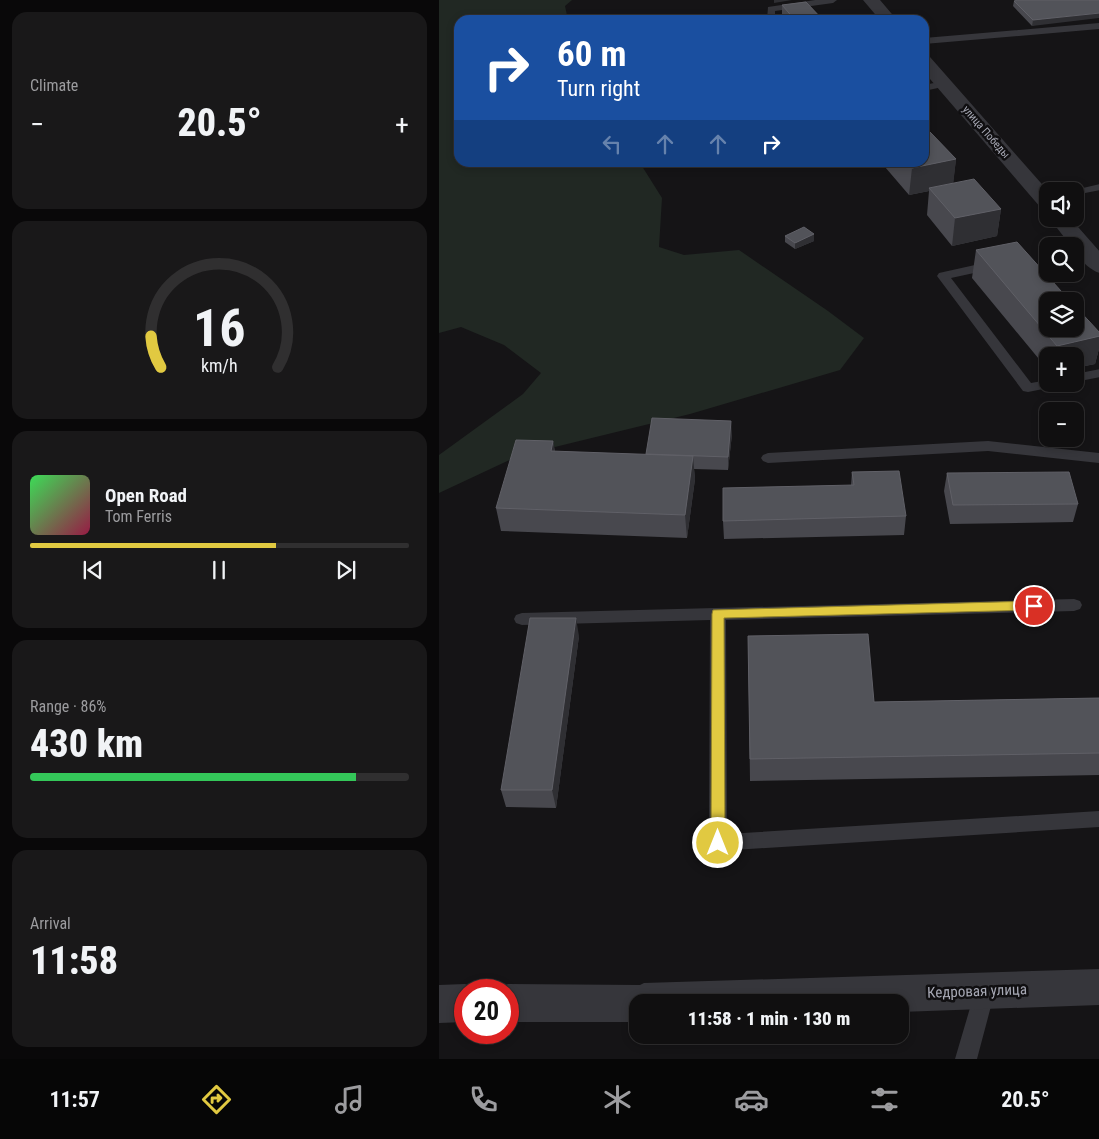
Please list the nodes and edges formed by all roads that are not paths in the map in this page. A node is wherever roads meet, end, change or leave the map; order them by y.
1 (764, 0) edge
2 (833, 0) edge
3 (871, 0) edge
4 (771, 9) junction
5 (771, 15) edge
6 (884, 15) edge
7 (1099, 26) edge
8 (929, 41) edge
9 (929, 67) edge
10 (944, 84) junction
11 (929, 87) edge
12 (1099, 187) edge
13 (1084, 190) edge
14 (1039, 192) edge
15 (1066, 227) edge
16 (1009, 262) edge
17 (1099, 267) edge
18 (1099, 373) edge
19 (1084, 376) edge
20 (1039, 386) edge
21 (768, 458) dead end
22 (1099, 458) edge
23 (1074, 605) dead end
24 (718, 614) junction
25 (522, 619) dead end
26 (1099, 819) edge
27 (1099, 986) edge
28 (985, 991) junction
29 (892, 994) edge
30 (629, 1002) edge
31 (519, 1003) edge
32 (439, 1004) edge
33 (454, 1004) edge
34 (967, 1059) edge

1 - 4 lane
2 - 4 lane
3 - 6 street
4 - 5 lane
7 - 8 lane
9 - 10 street, улица Победы
10 - 11 lane
10 - 14 street, улица Победы
12 - 13 lane
15 - 17 street
16 - 20 lane
18 - 19 lane
21 - 22 lane
23 - 24 lane
24 - 25 lane
24 - 26 lane
27 - 28 street, Кедровая улица
28 - 29 street, Кедровая улица
28 - 34 lane
30 - 31 street
32 - 33 street

